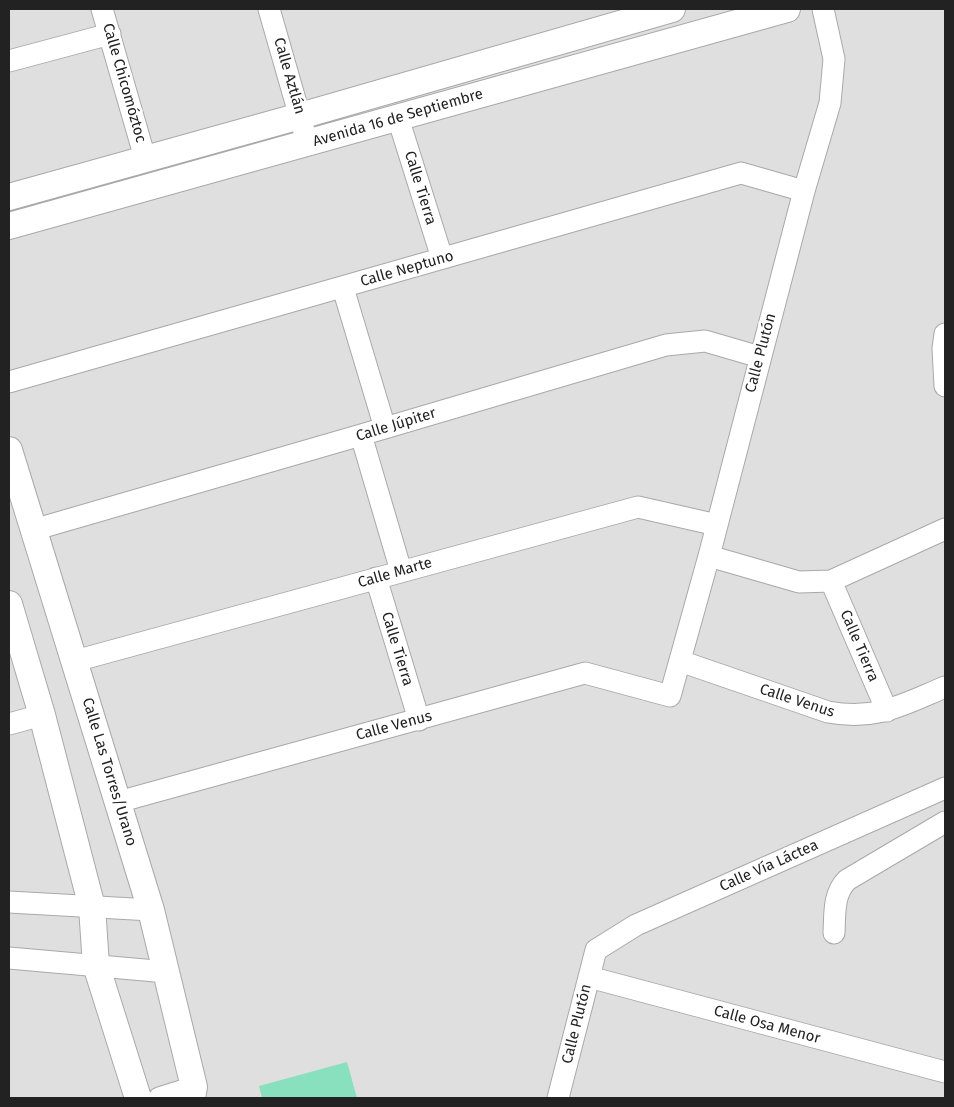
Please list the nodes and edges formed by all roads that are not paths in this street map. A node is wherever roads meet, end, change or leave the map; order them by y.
1 (102, 9) edge
2 (269, 9) edge
3 (672, 9) edge
4 (787, 9) edge
5 (823, 9) edge
6 (110, 34) junction
7 (9, 61) edge
8 (300, 116) junction
9 (398, 118) junction
10 (308, 143) junction
11 (145, 158) junction
12 (804, 191) junction
13 (9, 196) edge
14 (9, 226) edge
15 (442, 258) junction
16 (343, 288) junction
17 (945, 334) edge
18 (760, 357) junction
19 (9, 382) edge
20 (945, 386) edge
21 (385, 428) junction
22 (361, 435) junction
23 (9, 450) edge
24 (717, 525) junction
25 (945, 529) edge
26 (33, 530) junction
27 (709, 556) junction
28 (401, 571) junction
29 (376, 578) junction
30 (831, 581) junction
31 (9, 604) edge
32 (75, 662) junction
33 (680, 662) junction
34 (945, 687) edge
35 (670, 696) joint
36 (887, 711) junction
37 (42, 714) junction
38 (418, 720) junction
39 (9, 724) edge
40 (945, 788) edge
41 (118, 802) junction
42 (945, 822) edge
43 (9, 902) edge
44 (92, 907) junction
45 (151, 910) junction
46 (834, 933) dead end
47 (596, 950) joint
48 (9, 958) edge
49 (96, 965) junction
50 (167, 972) junction
51 (589, 977) junction
52 (945, 1072) edge
53 (193, 1093) edge
54 (138, 1098) edge
55 (159, 1098) edge
56 (558, 1098) edge

1 - 6 street, Calle Chicomóztoc
2 - 8 street, Calle Aztlán
3 - 8 street, Avenida 16 de Septiembre
4 - 9 street, Avenida 16 de Septiembre
5 - 12 street, Calle Plutón
6 - 7 street
6 - 11 street, Calle Chicomóztoc
8 - 10 street, Calle Aztlán
8 - 11 street, Avenida 16 de Septiembre
9 - 10 street, Avenida 16 de Septiembre
9 - 15 street, Calle Tierra
10 - 14 street, Avenida 16 de Septiembre
11 - 13 street, Avenida 16 de Septiembre
12 - 15 street, Calle Neptuno
12 - 18 street, Calle Plutón
15 - 16 street, Calle Neptuno
16 - 19 street, Calle Neptuno
16 - 21 street
17 - 20 street
18 - 21 street, Calle Júpiter
18 - 24 street, Calle Plutón
21 - 22 street, Calle Júpiter
22 - 26 street, Calle Júpiter
22 - 28 street
23 - 26 street, Calle Las Torres/Urano
24 - 27 street, Calle Plutón
24 - 28 street, Calle Marte
25 - 30 street
26 - 32 street, Calle Las Torres/Urano
27 - 30 street
27 - 33 street, Calle Plutón
28 - 29 street, Calle Marte
29 - 32 street, Calle Marte
29 - 38 street, Calle Tierra
30 - 36 street, Calle Tierra
31 - 37 street
32 - 41 street, Calle Las Torres/Urano
33 - 35 street, Calle Plutón
33 - 36 street, Calle Venus
34 - 36 street, Calle Venus
35 - 38 street, Calle Venus
37 - 39 street
37 - 44 street
38 - 41 street, Calle Venus
40 - 47 street, Calle Vía Láctea
41 - 45 street, Calle Las Torres/Urano
42 - 46 street
43 - 44 street
44 - 45 street
44 - 49 street
45 - 50 street, Calle Las Torres/Urano
47 - 51 street, Calle Plutón
48 - 49 street
49 - 50 street
49 - 54 street
50 - 53 street, Calle Las Torres/Urano
51 - 52 street, Calle Osa Menor
51 - 56 street, Calle Plutón
53 - 55 street

